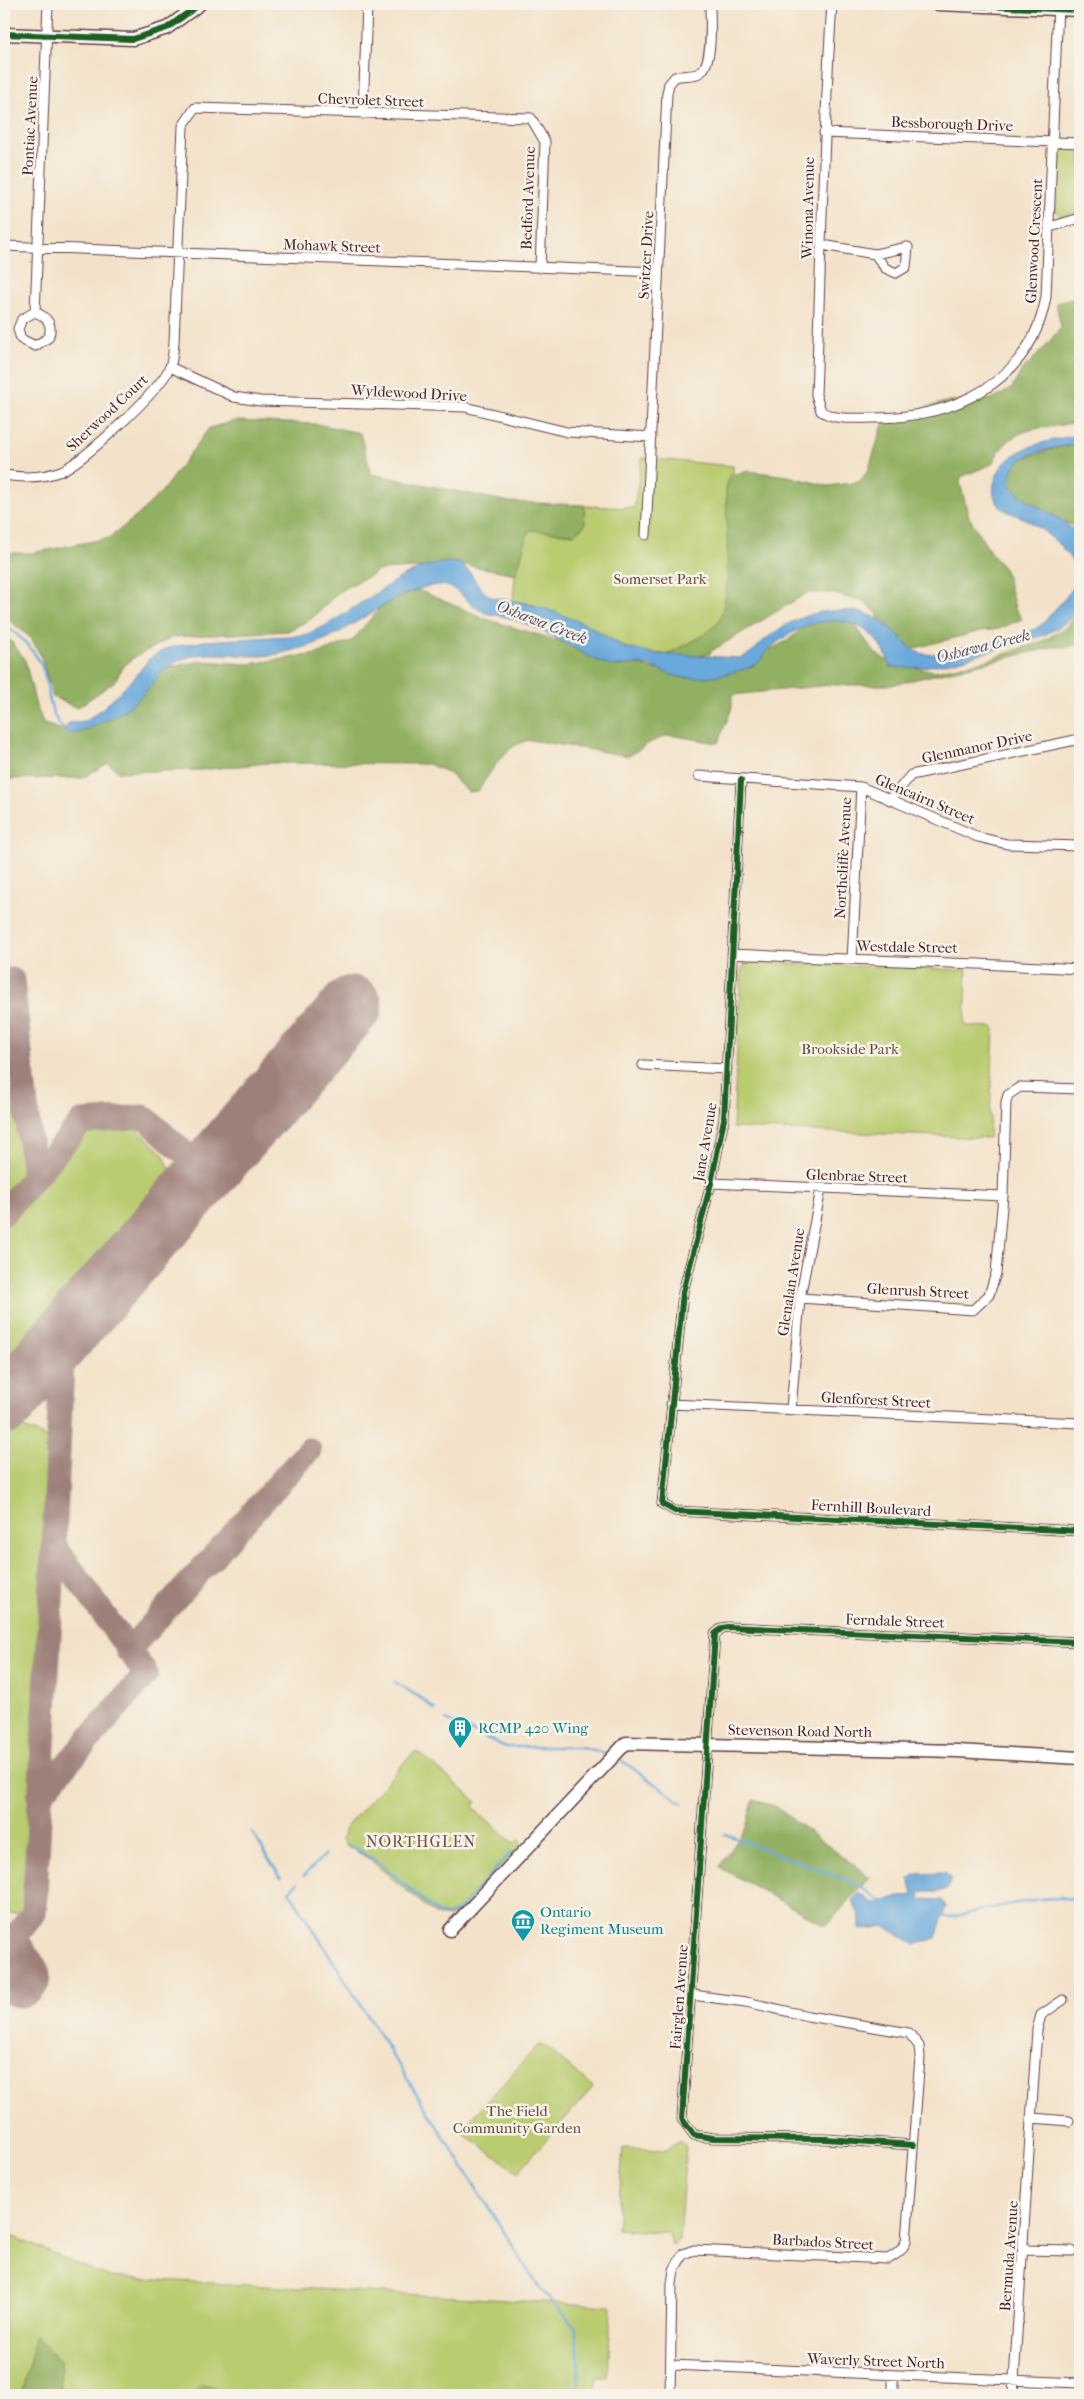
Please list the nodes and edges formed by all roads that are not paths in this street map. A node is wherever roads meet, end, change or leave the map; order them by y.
1 (48, 4) edge
2 (200, 4) edge
3 (367, 4) edge
4 (710, 4) edge
5 (832, 4) edge
6 (938, 4) edge
7 (1058, 6) edge
8 (1080, 10) edge
9 (4, 34) edge
10 (48, 36) junction
11 (195, 108) joint
12 (363, 114) junction
13 (539, 131) joint
14 (824, 133) junction
15 (1052, 141) junction
16 (1080, 143) edge
17 (1080, 218) edge
18 (1050, 226) junction
19 (822, 245) junction
20 (4, 246) edge
21 (38, 249) junction
22 (178, 254) junction
23 (875, 254) dead end
24 (540, 268) junction
25 (658, 272) junction
26 (35, 312) dead end
27 (170, 367) junction
28 (821, 412) joint
29 (651, 438) junction
30 (4, 475) edge
31 (646, 535) dead end
32 (1080, 739) edge
33 (699, 776) dead end
34 (741, 780) junction
35 (860, 787) junction
36 (890, 800) junction
37 (1080, 846) edge
38 (732, 954) junction
39 (852, 960) junction
40 (1080, 970) edge
41 (644, 1065) dead end
42 (727, 1068) junction
43 (1080, 1089) edge
44 (711, 1183) junction
45 (821, 1189) junction
46 (1003, 1196) junction
47 (800, 1298) junction
48 (671, 1404) junction
49 (791, 1410) junction
50 (1080, 1423) edge
51 (662, 1504) joint
52 (1080, 1531) edge
53 (714, 1638) joint
54 (1080, 1642) edge
55 (709, 1746) junction
56 (1080, 1758) edge
57 (450, 1930) dead end
58 (692, 1995) junction
59 (1063, 2000) dead end
60 (1032, 2118) junction
61 (1069, 2121) dead end
62 (913, 2145) junction
63 (1024, 2250) junction
64 (1072, 2251) dead end
65 (671, 2365) junction
66 (894, 2376) junction
67 (1014, 2379) junction
68 (1080, 2383) edge
69 (670, 2395) edge
70 (893, 2395) edge
71 (1013, 2395) edge

1 - 10 street, Pontiac Avenue
2 - 10 street
3 - 12 street
4 - 25 street, Switzer Drive
5 - 14 street, Winona Avenue
6 - 7 street
7 - 8 street
7 - 15 street, Glenwood Crescent
9 - 10 street
10 - 21 street, Pontiac Avenue
11 - 12 street, Chevrolet Street
11 - 22 street, Sherwood Court
12 - 13 street, Chevrolet Street
13 - 24 street, Bedford Avenue
14 - 15 street, Bessborough Drive
14 - 19 street, Winona Avenue
15 - 16 street, Bessborough Drive
15 - 18 street, Glenwood Crescent
17 - 18 street
18 - 28 street, Glenwood Crescent
19 - 23 street
19 - 28 street, Winona Avenue
20 - 21 street, Mohawk Street
21 - 22 street, Mohawk Street
21 - 26 street, Pontiac Avenue
22 - 24 street, Mohawk Street
22 - 27 street, Sherwood Court
24 - 25 street, Mohawk Street
25 - 29 street, Switzer Drive
27 - 29 street, Wyldewood Drive
27 - 30 street, Sherwood Court
29 - 31 street, Switzer Drive
32 - 36 street, Glenmanor Drive
33 - 34 street, Glencairn Street
34 - 35 street, Glencairn Street
34 - 38 street, Jane Avenue
35 - 36 street, Glencairn Street
35 - 39 street, Northcliffe Avenue
36 - 37 street, Glencairn Street
38 - 39 street, Westdale Street
38 - 42 street, Jane Avenue
39 - 40 street, Westdale Street
41 - 42 street
42 - 44 street, Jane Avenue
43 - 46 street, Glenrush Street
44 - 45 street, Glenbrae Street
44 - 48 street, Jane Avenue
45 - 46 street, Glenbrae Street
45 - 47 street, Glenalan Avenue
46 - 47 street, Glenrush Street
47 - 49 street, Glenalan Avenue
48 - 49 street, Glenforest Street
48 - 51 street, Jane Avenue
49 - 50 street, Glenforest Street
51 - 52 street, Fernhill Boulevard
53 - 54 street, Ferndale Street
53 - 55 street, Fairglen Avenue
55 - 56 street, Stevenson Road North
55 - 57 street, Stevenson Road North
55 - 58 street, Fairglen Avenue
58 - 62 street, Barbados Street
58 - 62 street, Fairglen Avenue
59 - 60 street, Bermuda Avenue
60 - 61 street
60 - 63 street, Bermuda Avenue
62 - 65 street, Barbados Street
63 - 64 street
63 - 67 street, Bermuda Avenue
65 - 66 street, Waverly Street North
65 - 69 street, Barbados Street
66 - 67 street, Waverly Street North
66 - 70 street
67 - 68 street, Waverly Street North
67 - 71 street, Bermuda Avenue

